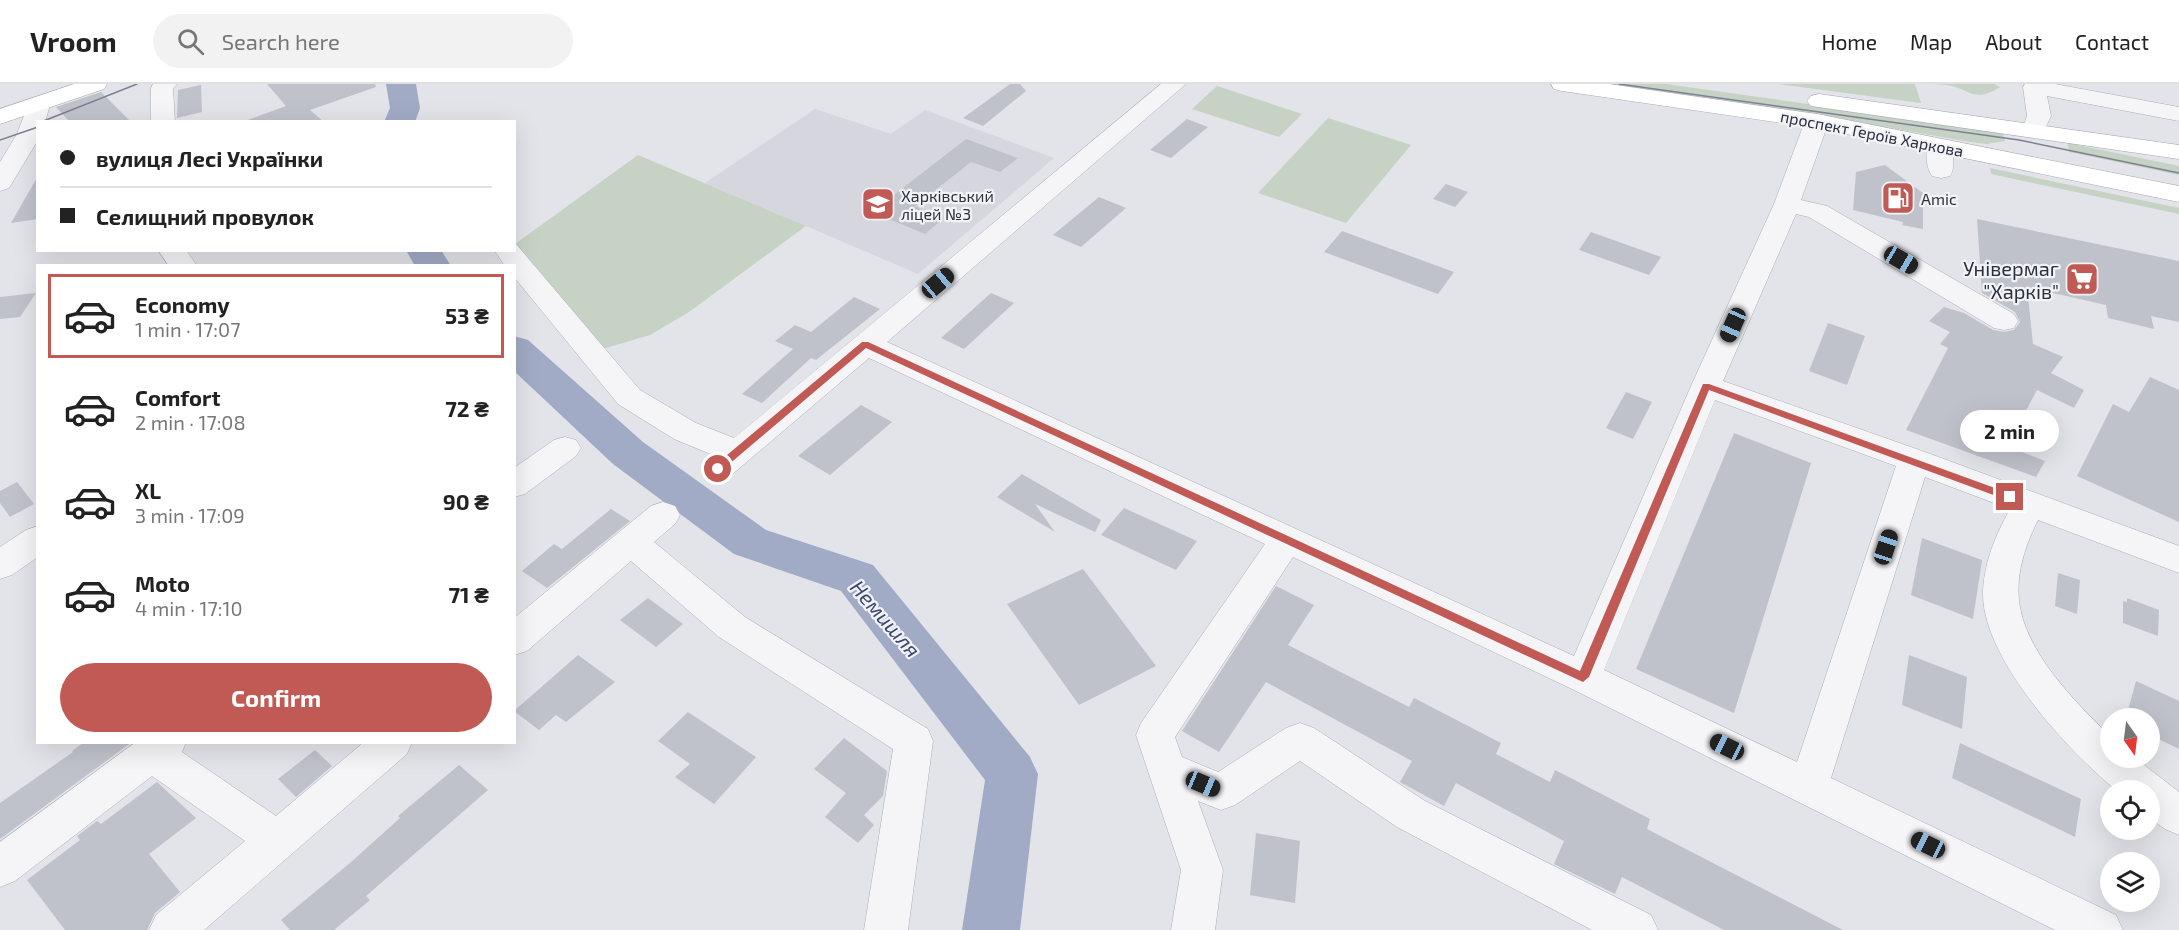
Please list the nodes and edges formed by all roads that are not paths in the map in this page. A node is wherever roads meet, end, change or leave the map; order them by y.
1 (63, 84) edge
2 (96, 84) edge
3 (166, 84) edge
4 (1175, 84) edge
5 (1562, 84) edge
6 (1695, 84) edge
7 (38, 105) junction
8 (2179, 114) edge
9 (0, 117) edge
10 (163, 120) edge
11 (1817, 121) junction
12 (2034, 130) junction
13 (1939, 146) junction
14 (2179, 152) edge
15 (2040, 166) junction
16 (1941, 171) dead end
17 (0, 183) edge
18 (2179, 194) edge
19 (1787, 204) junction
20 (173, 252) edge
21 (509, 252) edge
22 (182, 264) edge
23 (2004, 321) dead end
24 (865, 344) junction
25 (1706, 386) junction
26 (565, 448) dead end
27 (1914, 460) junction
28 (516, 484) edge
29 (2030, 504) junction
30 (663, 515) dead end
31 (36, 540) edge
32 (1286, 540) junction
33 (631, 542) junction
34 (2179, 560) edge
35 (0, 565) edge
36 (516, 638) edge
37 (1583, 677) junction
38 (391, 744) edge
39 (160, 748) edge
40 (1166, 769) junction
41 (2133, 780) edge
42 (1809, 786) junction
43 (2160, 802) edge
44 (2179, 816) edge
45 (278, 840) junction
46 (0, 867) edge
47 (193, 923) edge
48 (886, 930) edge
49 (1193, 930) edge
50 (1636, 930) edge
51 (2101, 930) edge

1 - 7 main road
2 - 7 main road
3 - 10 street
4 - 24 street
5 - 11 main road, проспект Героїв Харкова
6 - 12 main road, проспект Героїв Харкова
7 - 9 main road
7 - 17 street
8 - 12 street
11 - 13 main road, проспект Героїв Харкова
11 - 19 street
12 - 14 main road, проспект Героїв Харкова
12 - 15 main road
13 - 15 main road, проспект Героїв Харкова
13 - 16 street
15 - 18 main road, проспект Героїв Харкова
19 - 23 street
19 - 25 street
20 - 22 street
21 - 24 street
24 - 32 street
25 - 27 street
25 - 37 street
26 - 28 street
27 - 29 street
27 - 42 street
29 - 34 street
29 - 41 street
30 - 33 street
31 - 35 street
32 - 37 street
32 - 40 street
33 - 36 street
33 - 48 street
37 - 42 street
38 - 45 street
39 - 45 street
39 - 46 street
40 - 49 street
40 - 50 street
42 - 51 street
43 - 44 street
45 - 47 street

